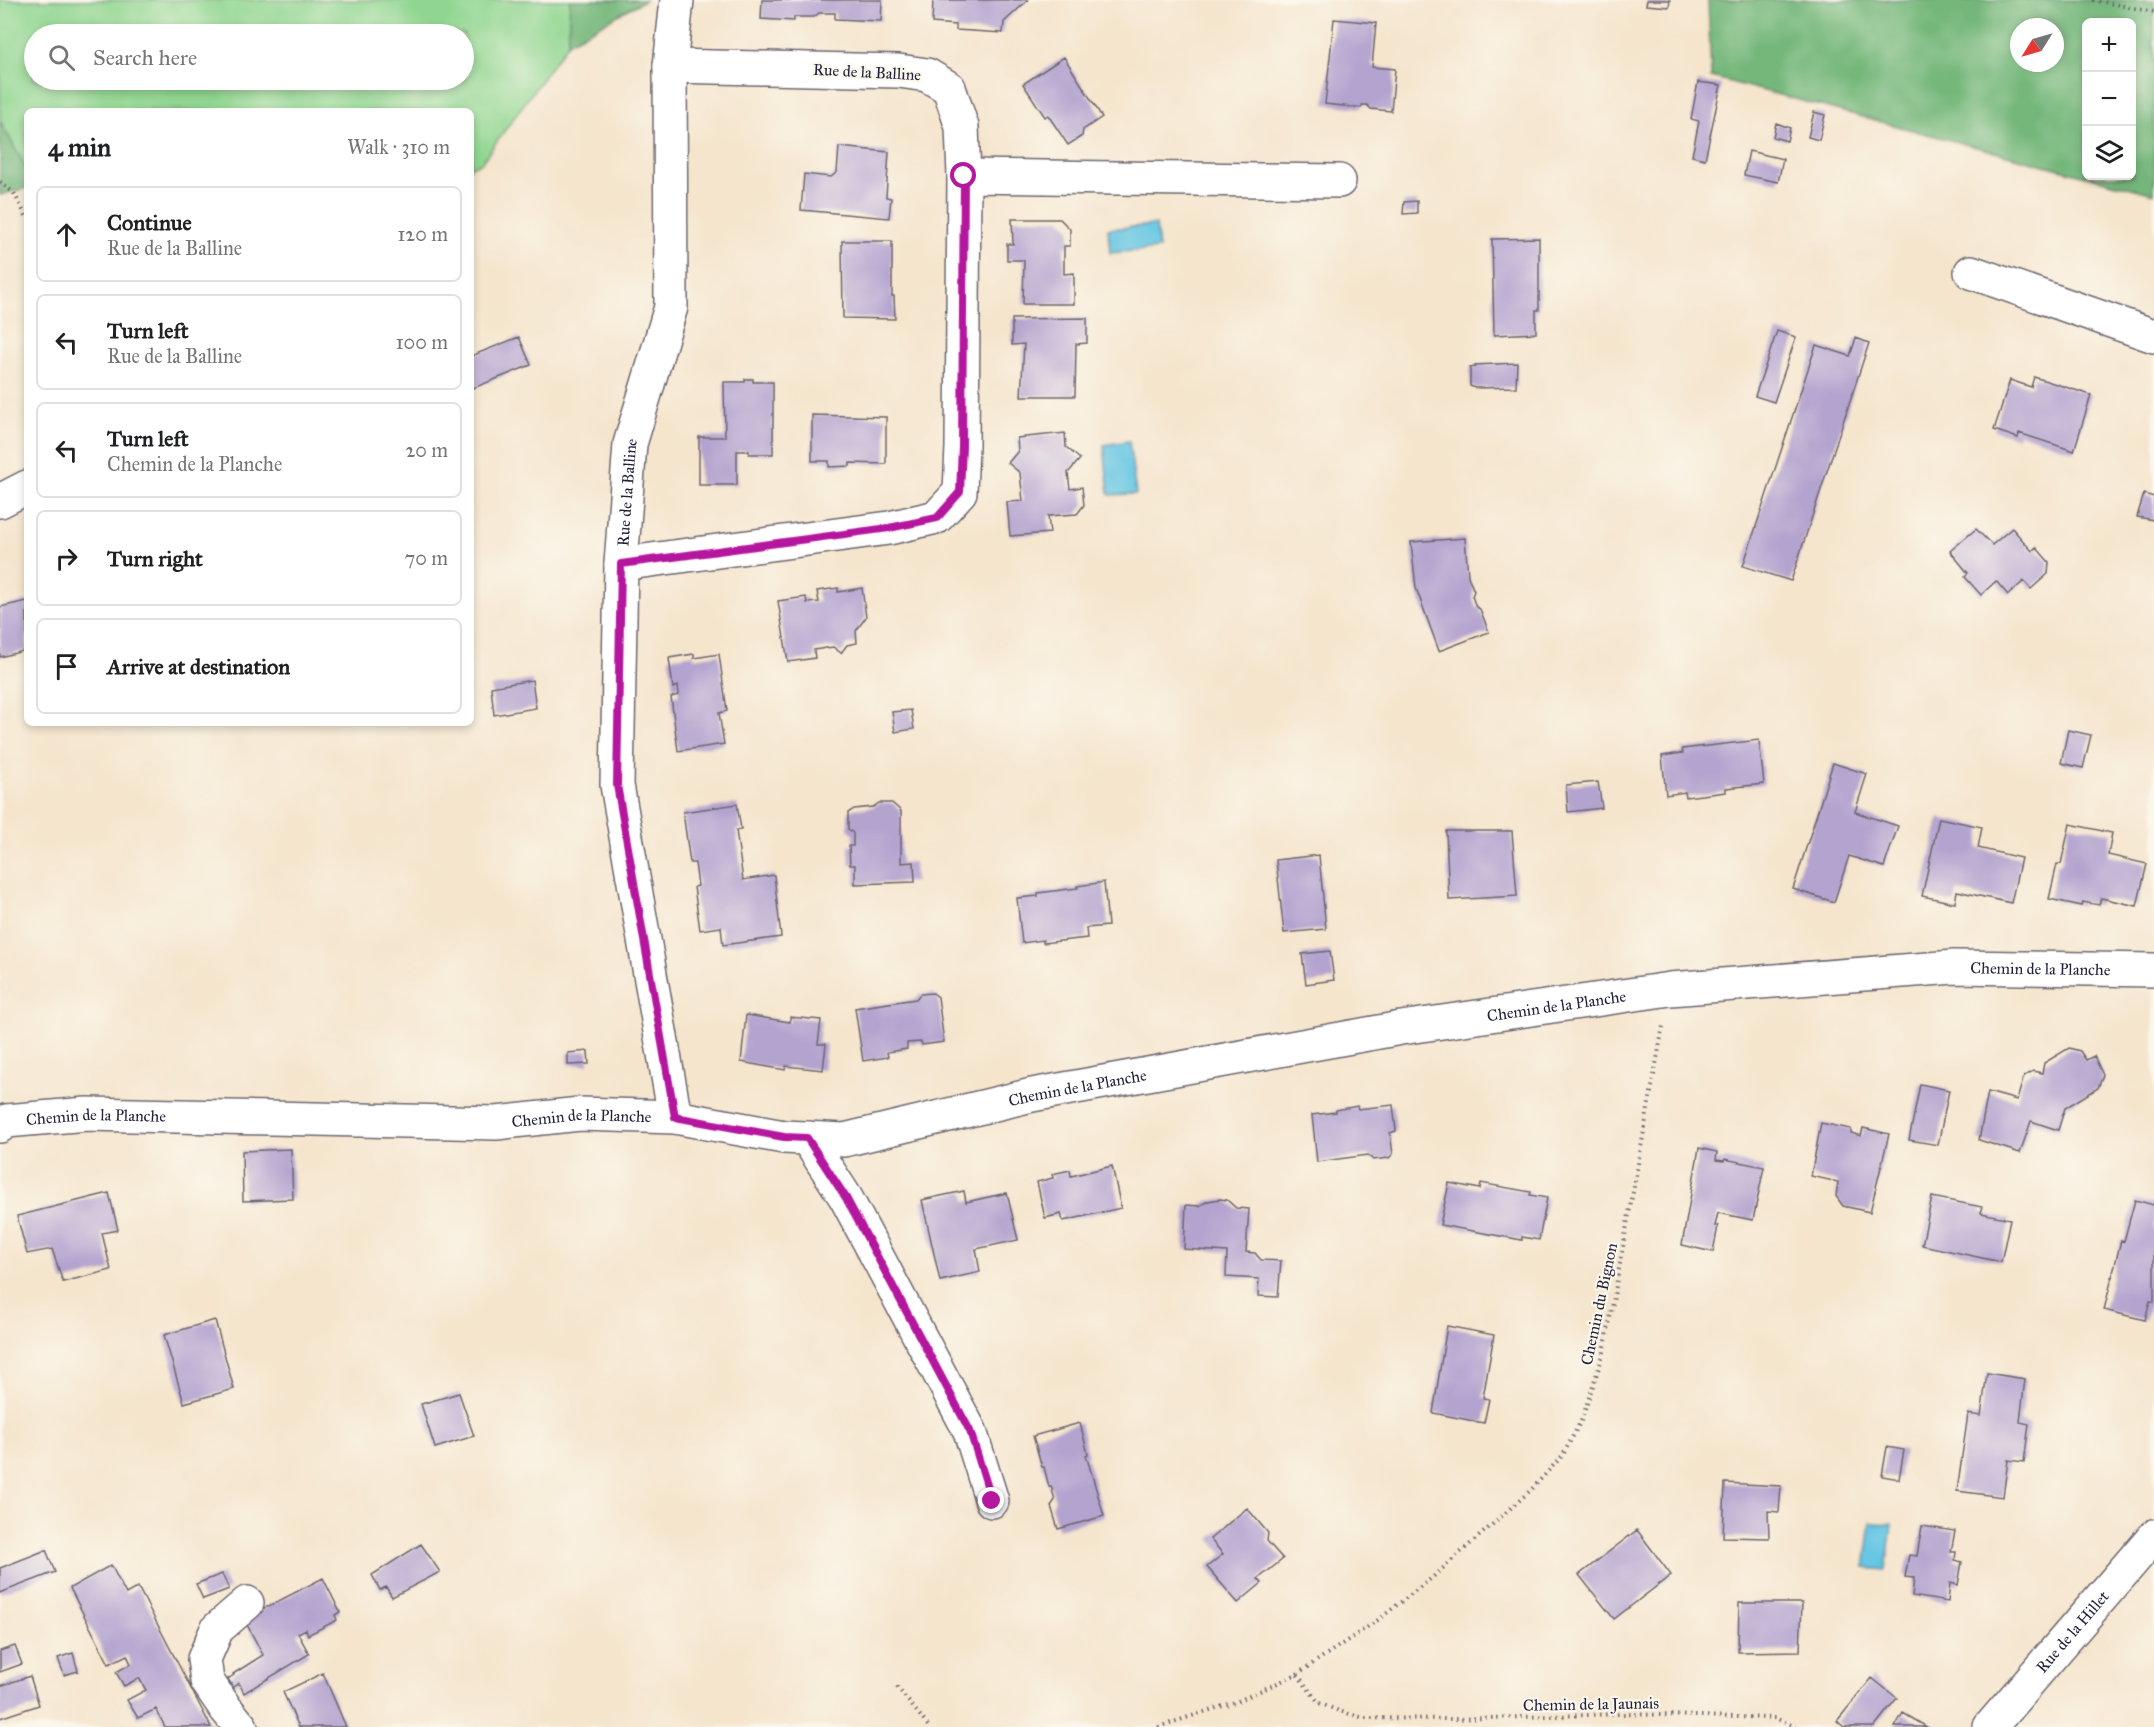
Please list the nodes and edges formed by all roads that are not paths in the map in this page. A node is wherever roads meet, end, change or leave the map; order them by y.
1 (677, 0) edge
2 (670, 66) junction
3 (964, 176) junction
4 (1339, 181) dead end
5 (1971, 272) dead end
6 (2154, 336) edge
7 (24, 489) edge
8 (0, 501) edge
9 (621, 564) junction
10 (2154, 970) edge
11 (675, 1117) junction
12 (0, 1126) edge
13 (807, 1138) junction
14 (992, 1501) dead end
15 (2154, 1536) edge
16 (248, 1603) dead end
17 (241, 1727) edge
18 (1990, 1727) edge

1 - 2 street, Rue de la Balline
2 - 3 street, Rue de la Balline
2 - 9 street, Rue de la Balline
3 - 4 street
3 - 9 street, Rue de la Balline
5 - 6 street
7 - 8 street
9 - 11 street, Rue de la Balline
10 - 13 street, Chemin de la Planche
11 - 12 street, Chemin de la Planche
11 - 13 street, Chemin de la Planche
13 - 14 street
15 - 18 street, Rue de la Hillet
16 - 17 street

